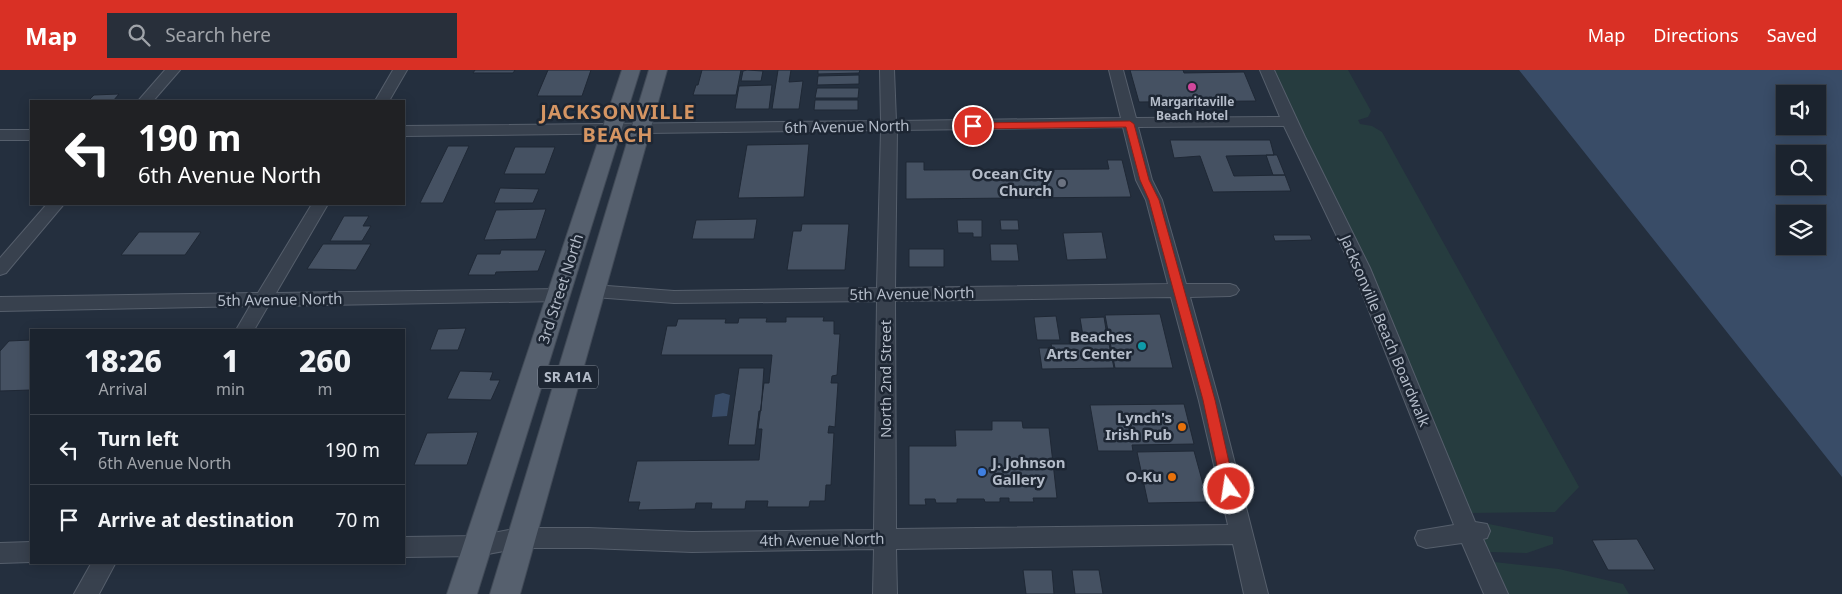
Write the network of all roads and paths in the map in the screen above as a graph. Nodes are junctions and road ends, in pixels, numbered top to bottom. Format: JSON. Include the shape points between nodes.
{"nodes":[{"id":1,"x":173,"y":70,"type":"edge"},
{"id":2,"x":400,"y":70,"type":"edge"},
{"id":3,"x":631,"y":70,"type":"edge"},
{"id":4,"x":658,"y":70,"type":"edge"},
{"id":5,"x":887,"y":70,"type":"edge"},
{"id":6,"x":1116,"y":70,"type":"edge"},
{"id":7,"x":1268,"y":70,"type":"edge"},
{"id":8,"x":146,"y":100,"type":"edge"},
{"id":9,"x":383,"y":100,"type":"edge"},
{"id":10,"x":1290,"y":121,"type":"junction"},
{"id":11,"x":1130,"y":124,"type":"junction"},
{"id":12,"x":888,"y":126,"type":"junction"},
{"id":13,"x":612,"y":128,"type":"junction"},
{"id":14,"x":640,"y":129,"type":"junction"},
{"id":15,"x":405,"y":131,"type":"edge"},
{"id":16,"x":30,"y":134,"type":"edge"},
{"id":17,"x":0,"y":135,"type":"edge"},
{"id":18,"x":55,"y":205,"type":"edge"},
{"id":19,"x":319,"y":205,"type":"edge"},
{"id":20,"x":0,"y":269,"type":"edge"},
{"id":21,"x":1178,"y":290,"type":"junction"},
{"id":22,"x":1230,"y":290,"type":"dead end"},
{"id":23,"x":594,"y":291,"type":"junction"},
{"id":24,"x":886,"y":294,"type":"junction"},
{"id":25,"x":560,"y":295,"type":"junction"},
{"id":26,"x":262,"y":301,"type":"junction"},
{"id":27,"x":0,"y":304,"type":"edge"},
{"id":28,"x":246,"y":329,"type":"edge"},
{"id":29,"x":1473,"y":531,"type":"junction"},
{"id":30,"x":1241,"y":534,"type":"junction"},
{"id":31,"x":520,"y":538,"type":"junction"},
{"id":32,"x":1426,"y":538,"type":"dead end"},
{"id":33,"x":885,"y":539,"type":"junction"},
{"id":34,"x":477,"y":546,"type":"junction"},
{"id":35,"x":405,"y":547,"type":"edge"},
{"id":36,"x":30,"y":552,"type":"edge"},
{"id":37,"x":0,"y":553,"type":"edge"},
{"id":38,"x":104,"y":564,"type":"edge"},
{"id":39,"x":86,"y":594,"type":"edge"},
{"id":40,"x":462,"y":594,"type":"edge"},
{"id":41,"x":505,"y":594,"type":"edge"},
{"id":42,"x":885,"y":594,"type":"edge"},
{"id":43,"x":1256,"y":594,"type":"edge"},
{"id":44,"x":1496,"y":594,"type":"edge"}],
"edges":[{"from":1,"to":8,"type":"street"},
{"from":2,"to":9,"type":"street"},
{"from":3,"to":13,"type":"main road","name":"3rd Street North","number":"SR A1A"},
{"from":4,"to":14,"type":"main road","name":"3rd Street North","number":"SR A1A"},
{"from":5,"to":12,"type":"street","name":"North 2nd Street"},
{"from":6,"to":11,"type":"street"},
{"from":7,"to":10,"type":"street","name":"Jacksonville Beach Boardwalk"},
{"from":10,"to":11,"type":"street","name":"6th Avenue North"},
{"from":10,"to":29,"type":"street","name":"Jacksonville Beach Boardwalk","via":[[1361,268]]},
{"from":11,"to":12,"type":"street","name":"6th Avenue North"},
{"from":11,"to":21,"type":"street"},
{"from":12,"to":14,"type":"street","name":"6th Avenue North"},
{"from":12,"to":24,"type":"street","name":"North 2nd Street"},
{"from":13,"to":14,"type":"street","name":"6th Avenue North"},
{"from":13,"to":15,"type":"street","name":"6th Avenue North"},
{"from":13,"to":25,"type":"main road","name":"3rd Street North","number":"SR A1A"},
{"from":14,"to":23,"type":"main road","name":"3rd Street North","number":"SR A1A"},
{"from":16,"to":17,"type":"street"},
{"from":18,"to":20,"type":"street"},
{"from":19,"to":26,"type":"street"},
{"from":21,"to":22,"type":"street","name":"5th Avenue North"},
{"from":21,"to":24,"type":"street","name":"5th Avenue North"},
{"from":21,"to":30,"type":"street","via":[[1209,400]]},
{"from":23,"to":24,"type":"street","name":"5th Avenue North","via":[[674,297]]},
{"from":23,"to":31,"type":"main road","name":"3rd Street North","number":"SR A1A"},
{"from":24,"to":33,"type":"street","name":"North 2nd Street"},
{"from":25,"to":26,"type":"street","name":"5th Avenue North"},
{"from":25,"to":34,"type":"main road","name":"3rd Street North","number":"SR A1A"},
{"from":26,"to":27,"type":"street","name":"5th Avenue North"},
{"from":26,"to":28,"type":"street"},
{"from":29,"to":32,"type":"street"},
{"from":29,"to":44,"type":"street","name":"Jacksonville Beach Boardwalk"},
{"from":30,"to":33,"type":"street","name":"4th Avenue North"},
{"from":30,"to":43,"type":"street"},
{"from":31,"to":33,"type":"street","name":"4th Avenue North","via":[[692,542]]},
{"from":31,"to":34,"type":"street","name":"4th Avenue North"},
{"from":31,"to":41,"type":"main road","name":"3rd Street North","number":"SR A1A"},
{"from":33,"to":42,"type":"street"},
{"from":34,"to":35,"type":"street","name":"4th Avenue North"},
{"from":34,"to":40,"type":"main road","name":"3rd Street North","number":"SR A1A"},
{"from":36,"to":37,"type":"street"},
{"from":38,"to":39,"type":"street"}]}
